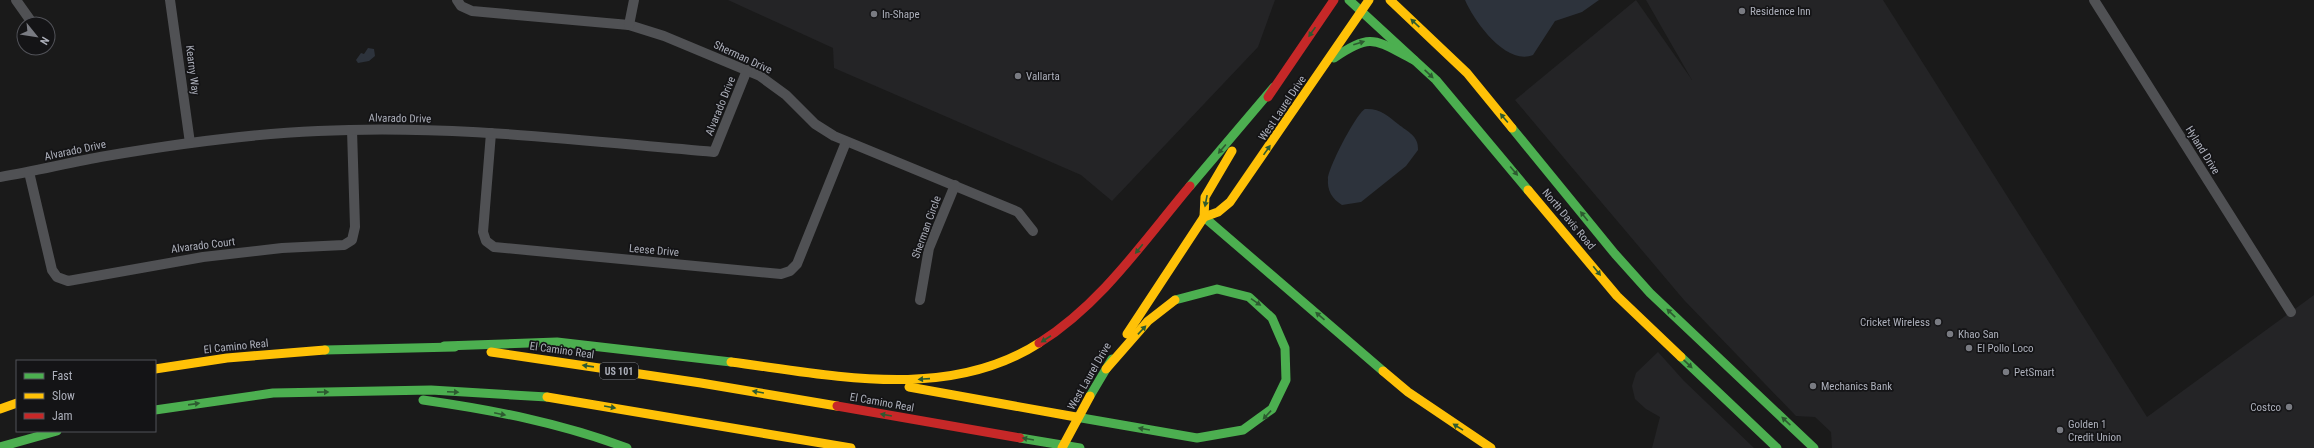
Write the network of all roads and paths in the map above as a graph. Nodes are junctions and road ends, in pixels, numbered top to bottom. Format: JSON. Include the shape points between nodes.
{"nodes":[{"id":1,"x":16,"y":0,"type":"edge"},
{"id":2,"x":170,"y":0,"type":"edge"},
{"id":3,"x":457,"y":0,"type":"edge"},
{"id":4,"x":634,"y":0,"type":"edge"},
{"id":5,"x":1334,"y":0,"type":"edge"},
{"id":6,"x":1349,"y":0,"type":"edge"},
{"id":7,"x":1369,"y":0,"type":"edge"},
{"id":8,"x":1390,"y":0,"type":"edge"},
{"id":9,"x":2094,"y":0,"type":"edge"},
{"id":10,"x":1362,"y":11,"type":"junction"},
{"id":11,"x":27,"y":16,"type":"edge"},
{"id":12,"x":629,"y":25,"type":"junction"},
{"id":13,"x":1414,"y":60,"type":"junction"},
{"id":14,"x":1326,"y":63,"type":"junction"},
{"id":15,"x":747,"y":70,"type":"junction"},
{"id":16,"x":1274,"y":87,"type":"junction"},
{"id":17,"x":352,"y":130,"type":"junction"},
{"id":18,"x":491,"y":133,"type":"junction"},
{"id":19,"x":846,"y":142,"type":"junction"},
{"id":20,"x":190,"y":143,"type":"junction"},
{"id":21,"x":29,"y":172,"type":"junction"},
{"id":22,"x":0,"y":177,"type":"edge"},
{"id":23,"x":955,"y":185,"type":"junction"},
{"id":24,"x":1204,"y":217,"type":"junction"},
{"id":25,"x":1032,"y":231,"type":"dead end"},
{"id":26,"x":920,"y":300,"type":"dead end"},
{"id":27,"x":2291,"y":312,"type":"dead end"},
{"id":28,"x":444,"y":346,"type":"junction"},
{"id":29,"x":156,"y":369,"type":"edge"},
{"id":30,"x":1106,"y":369,"type":"junction"},
{"id":31,"x":850,"y":377,"type":"junction"},
{"id":32,"x":351,"y":391,"type":"junction"},
{"id":33,"x":16,"y":403,"type":"edge"},
{"id":34,"x":0,"y":409,"type":"edge"},
{"id":35,"x":156,"y":410,"type":"edge"},
{"id":36,"x":53,"y":432,"type":"edge"},
{"id":37,"x":0,"y":447,"type":"edge"},
{"id":38,"x":627,"y":448,"type":"edge"},
{"id":39,"x":851,"y":448,"type":"edge"},
{"id":40,"x":1062,"y":448,"type":"edge"},
{"id":41,"x":1080,"y":448,"type":"edge"},
{"id":42,"x":1491,"y":448,"type":"edge"},
{"id":43,"x":1777,"y":448,"type":"edge"},
{"id":44,"x":1814,"y":448,"type":"edge"}],
"edges":[{"from":1,"to":11,"type":"street"},
{"from":2,"to":20,"type":"street","name":"Kearny Way"},
{"from":3,"to":12,"type":"street","name":"Sherman Drive","via":[[461,6],[472,11]]},
{"from":4,"to":12,"type":"street"},
{"from":5,"to":16,"type":"main road","name":"West Laurel Drive","one_way":true},
{"from":6,"to":10,"type":"main road","name":"North Davis Road"},
{"from":7,"to":10,"type":"main road","name":"West Laurel Drive"},
{"from":44,"to":8,"type":"main road","name":"North Davis Road","one_way":true,"via":[[1650,293],[1467,73]]},
{"from":9,"to":27,"type":"street","name":"Hyland Drive"},
{"from":10,"to":13,"type":"main road","name":"North Davis Road"},
{"from":10,"to":14,"type":"main road","name":"West Laurel Drive"},
{"from":12,"to":15,"type":"street","name":"Sherman Drive","via":[[664,36]]},
{"from":14,"to":13,"type":"main road","one_way":true,"via":[[1363,41],[1375,42]]},
{"from":13,"to":43,"type":"main road","name":"North Davis Road","one_way":true,"via":[[1456,103],[1617,296]]},
{"from":24,"to":14,"type":"main road","name":"West Laurel Drive","one_way":true,"via":[[1218,212],[1230,202]]},
{"from":15,"to":18,"type":"street","name":"Alvarado Drive","via":[[714,152]]},
{"from":15,"to":19,"type":"street","name":"Sherman Drive","via":[[778,88],[815,124]]},
{"from":16,"to":24,"type":"main road","name":"West Laurel Drive","one_way":true,"via":[[1213,182],[1205,198]]},
{"from":16,"to":31,"type":"main road","one_way":true,"via":[[1119,274],[1082,312],[1058,332],[1033,348],[992,367],[947,377],[891,381]]},
{"from":17,"to":18,"type":"street","name":"Alvarado Drive"},
{"from":17,"to":20,"type":"street","name":"Alvarado Drive","via":[[284,133]]},
{"from":17,"to":21,"type":"street","name":"Alvarado Court","via":[[354,236],[348,243],[338,246],[282,248],[203,257],[68,281],[56,277],[52,270]]},
{"from":18,"to":19,"type":"street","name":"Leese Drive","via":[[483,232],[486,241],[494,247],[776,274],[785,274],[797,264]]},
{"from":19,"to":23,"type":"street","name":"Sherman Drive"},
{"from":20,"to":21,"type":"street","name":"Alvarado Drive","via":[[105,156]]},
{"from":21,"to":22,"type":"street","name":"Alvarado Drive"},
{"from":23,"to":25,"type":"street","name":"Sherman Drive","via":[[1018,212]]},
{"from":23,"to":26,"type":"street","name":"Sherman Circle","via":[[929,248]]},
{"from":24,"to":30,"type":"main road","name":"West Laurel Drive"},
{"from":42,"to":24,"type":"main road","one_way":true,"via":[[1408,392]]},
{"from":28,"to":29,"type":"main road","name":"El Camino Real","number":"US 101","via":[[321,348]]},
{"from":28,"to":31,"type":"main road","via":[[571,343]]},
{"from":41,"to":28,"type":"main road","name":"El Camino Real","number":"US 101","one_way":true,"via":[[701,383]]},
{"from":30,"to":31,"type":"main road","one_way":true,"via":[[1164,307],[1188,294],[1210,289],[1238,293],[1264,308],[1278,326],[1288,359],[1288,372],[1281,394],[1268,414],[1249,429],[1217,438],[1197,438]]},
{"from":30,"to":40,"type":"main road","name":"West Laurel Drive","bridge":true},
{"from":35,"to":32,"type":"main road","one_way":true,"via":[[273,393]]},
{"from":32,"to":38,"type":"main road","one_way":true,"via":[[440,402],[489,412],[600,437]]},
{"from":32,"to":39,"type":"main road","one_way":true,"via":[[432,390],[551,398]]},
{"from":33,"to":34,"type":"main road"},
{"from":36,"to":37,"type":"main road"}]}
